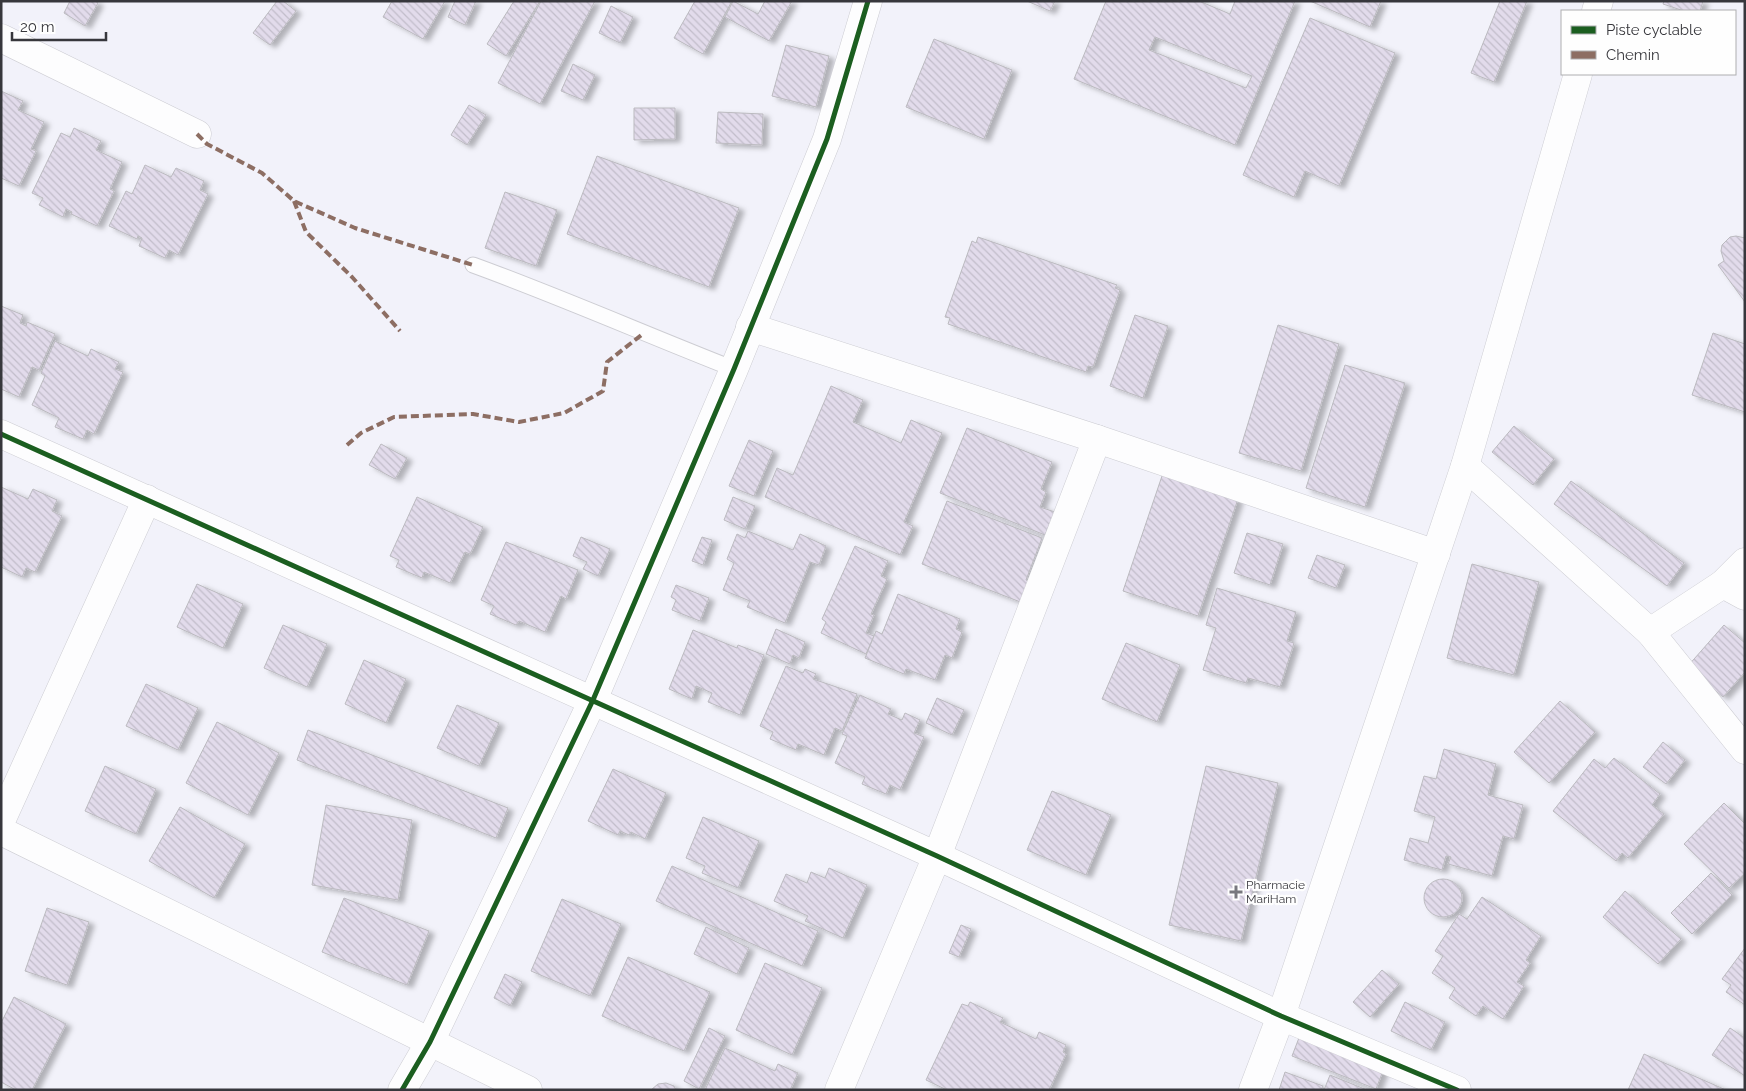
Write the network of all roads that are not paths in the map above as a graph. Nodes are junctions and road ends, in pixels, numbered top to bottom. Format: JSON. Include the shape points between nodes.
{"nodes":[{"id":1,"x":868,"y":1,"type":"edge"},
{"id":2,"x":1,"y":38,"type":"edge"},
{"id":3,"x":1578,"y":75,"type":"edge"},
{"id":4,"x":197,"y":134,"type":"dead end"},
{"id":5,"x":473,"y":265,"type":"dead end"},
{"id":6,"x":750,"y":326,"type":"junction"},
{"id":7,"x":734,"y":369,"type":"junction"},
{"id":8,"x":1,"y":434,"type":"edge"},
{"id":9,"x":1097,"y":440,"type":"junction"},
{"id":10,"x":1465,"y":466,"type":"junction"},
{"id":11,"x":147,"y":499,"type":"junction"},
{"id":12,"x":1436,"y":554,"type":"junction"},
{"id":13,"x":1745,"y":562,"type":"edge"},
{"id":14,"x":1734,"y":590,"type":"edge"},
{"id":15,"x":1650,"y":632,"type":"junction"},
{"id":16,"x":593,"y":700,"type":"junction"},
{"id":17,"x":1745,"y":750,"type":"edge"},
{"id":18,"x":1,"y":821,"type":"edge"},
{"id":19,"x":1,"y":831,"type":"edge"},
{"id":20,"x":937,"y":856,"type":"junction"},
{"id":21,"x":1281,"y":1016,"type":"junction"},
{"id":22,"x":430,"y":1042,"type":"junction"},
{"id":23,"x":402,"y":1090,"type":"edge"},
{"id":24,"x":528,"y":1090,"type":"edge"},
{"id":25,"x":839,"y":1090,"type":"edge"},
{"id":26,"x":1253,"y":1090,"type":"edge"},
{"id":27,"x":1457,"y":1090,"type":"edge"}],
"edges":[{"from":1,"to":6,"type":"street","via":[[827,139]]},
{"from":2,"to":4,"type":"street"},
{"from":3,"to":10,"type":"street"},
{"from":5,"to":7,"type":"lane"},
{"from":6,"to":7,"type":"street"},
{"from":6,"to":9,"type":"street"},
{"from":7,"to":16,"type":"street"},
{"from":8,"to":11,"type":"street"},
{"from":9,"to":12,"type":"street"},
{"from":9,"to":20,"type":"street"},
{"from":10,"to":12,"type":"street"},
{"from":10,"to":15,"type":"street"},
{"from":11,"to":16,"type":"street"},
{"from":11,"to":18,"type":"street"},
{"from":12,"to":21,"type":"street"},
{"from":13,"to":14,"type":"street"},
{"from":14,"to":15,"type":"street"},
{"from":15,"to":17,"type":"street"},
{"from":16,"to":20,"type":"street"},
{"from":16,"to":22,"type":"street"},
{"from":19,"to":22,"type":"street"},
{"from":20,"to":21,"type":"street"},
{"from":20,"to":25,"type":"street"},
{"from":21,"to":26,"type":"street"},
{"from":21,"to":27,"type":"street"},
{"from":22,"to":23,"type":"street"},
{"from":22,"to":24,"type":"street"}]}
